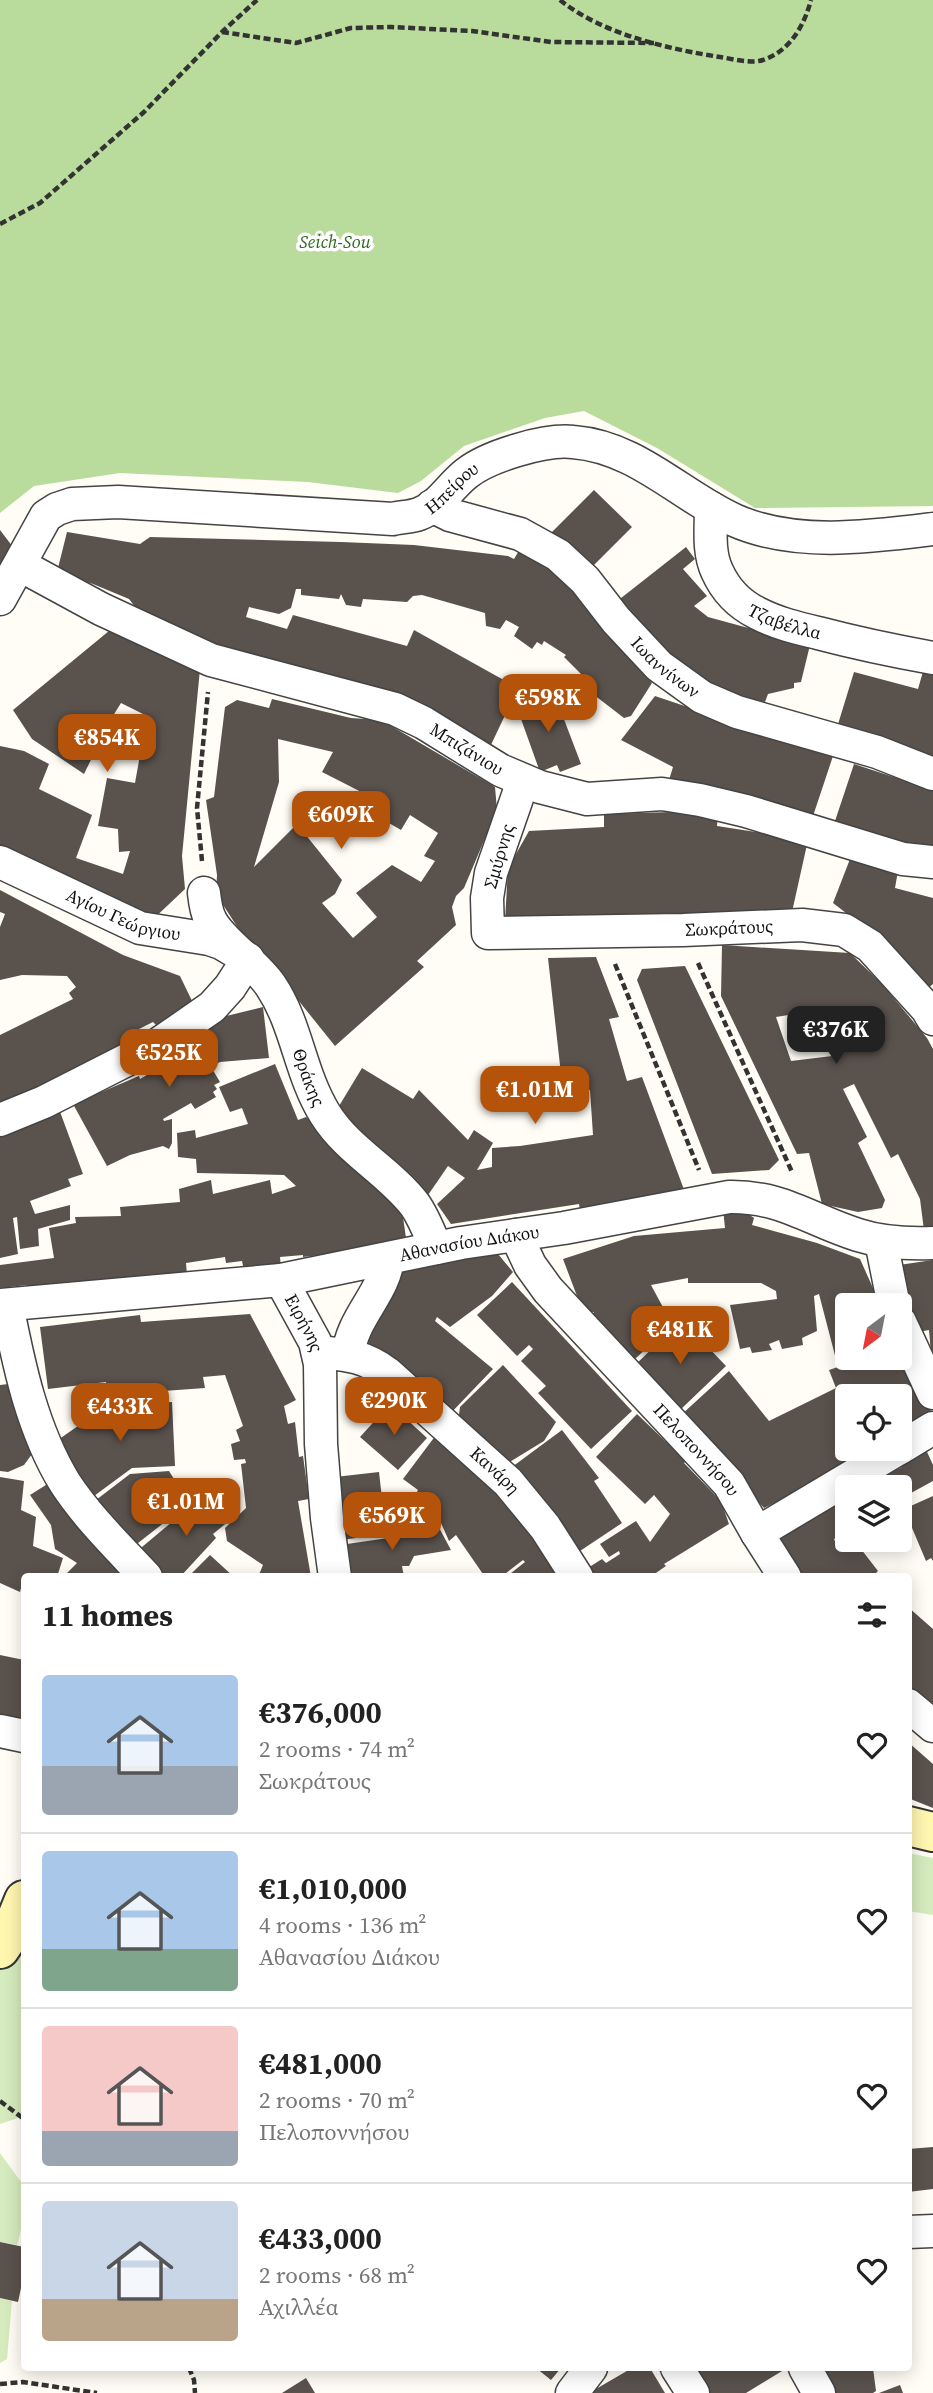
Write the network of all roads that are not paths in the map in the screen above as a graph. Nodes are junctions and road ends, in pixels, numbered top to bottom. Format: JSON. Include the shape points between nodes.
{"nodes":[{"id":1,"x":432,"y":506,"type":"junction"},
{"id":2,"x":710,"y":508,"type":"junction"},
{"id":3,"x":933,"y":529,"type":"edge"},
{"id":4,"x":20,"y":565,"type":"junction"},
{"id":5,"x":0,"y":599,"type":"edge"},
{"id":6,"x":933,"y":658,"type":"edge"},
{"id":7,"x":933,"y":774,"type":"edge"},
{"id":8,"x":523,"y":781,"type":"junction"},
{"id":9,"x":0,"y":862,"type":"edge"},
{"id":10,"x":933,"y":862,"type":"edge"},
{"id":11,"x":204,"y":893,"type":"road end"},
{"id":12,"x":488,"y":933,"type":"joint"},
{"id":13,"x":248,"y":959,"type":"junction"},
{"id":14,"x":933,"y":1019,"type":"edge"},
{"id":15,"x":0,"y":1120,"type":"edge"},
{"id":16,"x":516,"y":1235,"type":"junction"},
{"id":17,"x":881,"y":1241,"type":"junction"},
{"id":18,"x":933,"y":1243,"type":"edge"},
{"id":19,"x":436,"y":1248,"type":"junction"},
{"id":20,"x":388,"y":1259,"type":"junction"},
{"id":21,"x":281,"y":1280,"type":"junction"},
{"id":22,"x":891,"y":1293,"type":"edge"},
{"id":23,"x":3,"y":1305,"type":"edge"},
{"id":24,"x":912,"y":1348,"type":"edge"},
{"id":25,"x":333,"y":1353,"type":"junction"},
{"id":26,"x":933,"y":1394,"type":"edge"},
{"id":27,"x":933,"y":1428,"type":"edge"},
{"id":28,"x":912,"y":1440,"type":"edge"},
{"id":29,"x":877,"y":1461,"type":"edge"},
{"id":30,"x":757,"y":1533,"type":"junction"},
{"id":31,"x":142,"y":1573,"type":"edge"},
{"id":32,"x":334,"y":1573,"type":"edge"},
{"id":33,"x":574,"y":1573,"type":"edge"},
{"id":34,"x":782,"y":1573,"type":"edge"},
{"id":35,"x":912,"y":1709,"type":"edge"},
{"id":36,"x":933,"y":1726,"type":"edge"},
{"id":37,"x":0,"y":1731,"type":"edge"},
{"id":38,"x":21,"y":1735,"type":"edge"},
{"id":39,"x":912,"y":1827,"type":"edge"},
{"id":40,"x":933,"y":1832,"type":"edge"},
{"id":41,"x":21,"y":1893,"type":"edge"},
{"id":42,"x":0,"y":1906,"type":"edge"},
{"id":43,"x":21,"y":1907,"type":"edge"},
{"id":44,"x":0,"y":1948,"type":"edge"},
{"id":45,"x":933,"y":2231,"type":"edge"},
{"id":46,"x":912,"y":2232,"type":"edge"},
{"id":47,"x":679,"y":2371,"type":"edge"},
{"id":48,"x":807,"y":2371,"type":"edge"},
{"id":49,"x":692,"y":2393,"type":"edge"},
{"id":50,"x":819,"y":2393,"type":"edge"}],
"edges":[{"from":1,"to":2,"type":"street","name":"Ηπείρου","via":[[468,472],[489,461],[570,441],[599,445],[637,461]]},
{"from":1,"to":4,"type":"street","name":"Ηπείρου","via":[[421,514],[393,519],[132,502],[72,505],[46,516]]},
{"from":1,"to":7,"type":"street","name":"Ιωαννίνων","via":[[520,534],[558,555],[659,666],[702,697]]},
{"from":2,"to":3,"type":"street","name":"Ηπείρου","via":[[758,529],[801,536]]},
{"from":2,"to":6,"type":"street","name":"Τζαβέλλα","via":[[716,570],[738,601],[779,623]]},
{"from":4,"to":5,"type":"street","name":"Ηπείρου"},
{"from":4,"to":8,"type":"street","name":"Μπιζάνιου","via":[[211,660],[386,705]]},
{"from":8,"to":10,"type":"street","name":"Μπιζάνιου","via":[[587,799],[662,794],[700,800],[903,859]]},
{"from":8,"to":12,"type":"street","name":"Σμύρνης","via":[[491,873]]},
{"from":9,"to":13,"type":"street","name":"Αγίου Γεώργιου","via":[[131,924],[209,939]]},
{"from":11,"to":13,"type":"street","name":"Θράκης","via":[[211,923]]},
{"from":12,"to":14,"type":"street","name":"Σωκράτους","via":[[802,925],[844,930],[870,946]]},
{"from":13,"to":15,"type":"street","via":[[212,1007],[160,1044]]},
{"from":13,"to":19,"type":"street","name":"Θράκης","via":[[281,1001],[325,1114],[415,1206]]},
{"from":16,"to":17,"type":"street","name":"Αθανασίου Διάκου","via":[[742,1196],[765,1199]]},
{"from":16,"to":19,"type":"street","name":"Αθανασίου Διάκου"},
{"from":16,"to":30,"type":"street","name":"Πελοποννήσου","via":[[548,1290],[729,1484]]},
{"from":17,"to":18,"type":"street","name":"Αθανασίου Διάκου"},
{"from":17,"to":22,"type":"street"},
{"from":19,"to":20,"type":"street","name":"Αθανασίου Διάκου"},
{"from":20,"to":21,"type":"street","name":"Αθανασίου Διάκου"},
{"from":20,"to":25,"type":"street","via":[[384,1278],[354,1329]]},
{"from":21,"to":23,"type":"street","name":"Αθανασίου Διάκου"},
{"from":21,"to":25,"type":"street","name":"Ειρήνης","via":[[309,1331]]},
{"from":23,"to":31,"type":"street","via":[[44,1443],[83,1508]]},
{"from":24,"to":26,"type":"street"},
{"from":25,"to":32,"type":"street","name":"Ειρήνης","via":[[321,1379],[321,1444]]},
{"from":25,"to":33,"type":"street","name":"Κανάρη","via":[[365,1359],[387,1373],[508,1482]]},
{"from":27,"to":28,"type":"street"},
{"from":29,"to":30,"type":"street"},
{"from":30,"to":34,"type":"street","name":"Πελοποννήσου"},
{"from":35,"to":36,"type":"street"},
{"from":37,"to":38,"type":"street"},
{"from":39,"to":40,"type":"main road"},
{"from":41,"to":42,"type":"main road"},
{"from":43,"to":44,"type":"main road"},
{"from":45,"to":46,"type":"street"},
{"from":47,"to":49,"type":"street"},
{"from":48,"to":50,"type":"street"}]}
